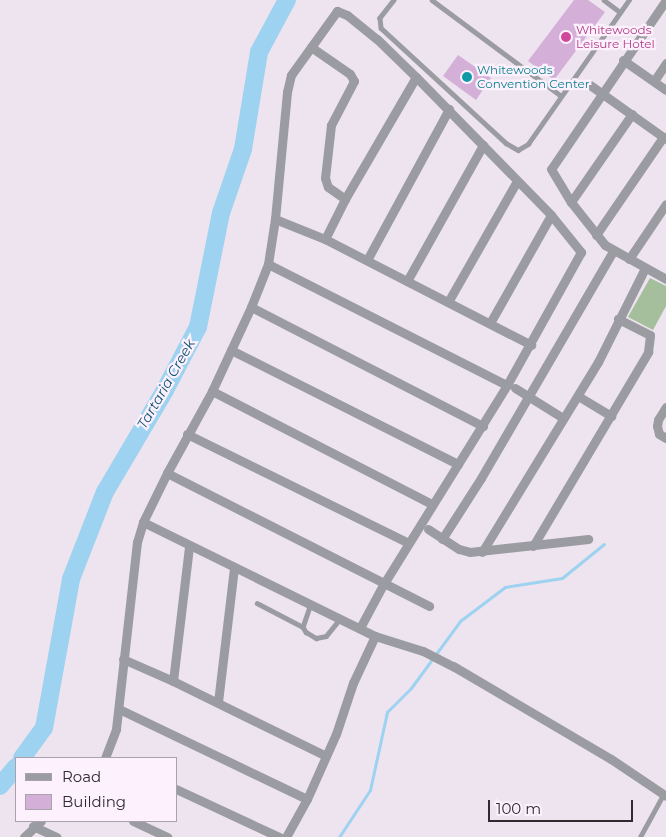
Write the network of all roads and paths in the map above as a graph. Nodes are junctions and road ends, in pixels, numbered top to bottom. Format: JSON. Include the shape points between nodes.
{"nodes":[{"id":1,"x":394,"y":0,"type":"edge"},
{"id":2,"x":432,"y":0,"type":"edge"},
{"id":3,"x":604,"y":0,"type":"edge"},
{"id":4,"x":629,"y":0,"type":"edge"},
{"id":5,"x":666,"y":0,"type":"edge"},
{"id":6,"x":620,"y":12,"type":"junction"},
{"id":7,"x":311,"y":47,"type":"junction"},
{"id":8,"x":623,"y":60,"type":"junction"},
{"id":9,"x":666,"y":63,"type":"edge"},
{"id":10,"x":416,"y":77,"type":"junction"},
{"id":11,"x":654,"y":81,"type":"junction"},
{"id":12,"x":590,"y":85,"type":"dead end"},
{"id":13,"x":666,"y":90,"type":"edge"},
{"id":14,"x":602,"y":93,"type":"junction"},
{"id":15,"x":560,"y":95,"type":"junction"},
{"id":16,"x":449,"y":110,"type":"junction"},
{"id":17,"x":632,"y":114,"type":"junction"},
{"id":18,"x":664,"y":138,"type":"edge"},
{"id":19,"x":483,"y":145,"type":"junction"},
{"id":20,"x":517,"y":181,"type":"junction"},
{"id":21,"x":345,"y":199,"type":"junction"},
{"id":22,"x":571,"y":202,"type":"junction"},
{"id":23,"x":666,"y":204,"type":"edge"},
{"id":24,"x":550,"y":215,"type":"junction"},
{"id":25,"x":275,"y":219,"type":"junction"},
{"id":26,"x":596,"y":235,"type":"junction"},
{"id":27,"x":325,"y":239,"type":"junction"},
{"id":28,"x":613,"y":250,"type":"junction"},
{"id":29,"x":629,"y":259,"type":"junction"},
{"id":30,"x":367,"y":260,"type":"junction"},
{"id":31,"x":268,"y":264,"type":"junction"},
{"id":32,"x":645,"y":268,"type":"junction"},
{"id":33,"x":666,"y":279,"type":"edge"},
{"id":34,"x":407,"y":281,"type":"junction"},
{"id":35,"x":448,"y":302,"type":"junction"},
{"id":36,"x":251,"y":307,"type":"junction"},
{"id":37,"x":618,"y":319,"type":"junction"},
{"id":38,"x":490,"y":322,"type":"junction"},
{"id":39,"x":531,"y":344,"type":"junction"},
{"id":40,"x":231,"y":350,"type":"junction"},
{"id":41,"x":511,"y":386,"type":"junction"},
{"id":42,"x":212,"y":391,"type":"junction"},
{"id":43,"x":578,"y":396,"type":"junction"},
{"id":44,"x":529,"y":397,"type":"junction"},
{"id":45,"x":666,"y":407,"type":"edge"},
{"id":46,"x":611,"y":416,"type":"junction"},
{"id":47,"x":563,"y":418,"type":"junction"},
{"id":48,"x":483,"y":426,"type":"junction"},
{"id":49,"x":187,"y":434,"type":"junction"},
{"id":50,"x":666,"y":438,"type":"edge"},
{"id":51,"x":458,"y":464,"type":"junction"},
{"id":52,"x":167,"y":473,"type":"junction"},
{"id":53,"x":432,"y":504,"type":"junction"},
{"id":54,"x":143,"y":522,"type":"junction"},
{"id":55,"x":428,"y":529,"type":"dead end"},
{"id":56,"x":442,"y":539,"type":"junction"},
{"id":57,"x":588,"y":539,"type":"dead end"},
{"id":58,"x":409,"y":544,"type":"junction"},
{"id":59,"x":189,"y":546,"type":"junction"},
{"id":60,"x":534,"y":546,"type":"junction"},
{"id":61,"x":482,"y":552,"type":"junction"},
{"id":62,"x":234,"y":567,"type":"junction"},
{"id":63,"x":384,"y":583,"type":"junction"},
{"id":64,"x":257,"y":603,"type":"dead end"},
{"id":65,"x":312,"y":604,"type":"junction"},
{"id":66,"x":429,"y":606,"type":"dead end"},
{"id":67,"x":341,"y":618,"type":"junction"},
{"id":68,"x":303,"y":627,"type":"junction"},
{"id":69,"x":360,"y":628,"type":"junction"},
{"id":70,"x":374,"y":636,"type":"junction"},
{"id":71,"x":123,"y":660,"type":"junction"},
{"id":72,"x":173,"y":681,"type":"junction"},
{"id":73,"x":218,"y":702,"type":"junction"},
{"id":74,"x":119,"y":710,"type":"junction"},
{"id":75,"x":326,"y":756,"type":"junction"},
{"id":76,"x":108,"y":757,"type":"edge"},
{"id":77,"x":178,"y":790,"type":"edge"},
{"id":78,"x":665,"y":796,"type":"edge"},
{"id":79,"x":307,"y":799,"type":"junction"},
{"id":80,"x":135,"y":822,"type":"edge"},
{"id":81,"x":37,"y":823,"type":"edge"},
{"id":82,"x":24,"y":837,"type":"edge"},
{"id":83,"x":57,"y":837,"type":"edge"},
{"id":84,"x":168,"y":837,"type":"edge"},
{"id":85,"x":278,"y":837,"type":"edge"},
{"id":86,"x":286,"y":837,"type":"edge"},
{"id":87,"x":640,"y":837,"type":"edge"}],
"edges":[{"from":1,"to":15,"type":"lane","via":[[380,18],[381,28],[514,150],[528,144]]},
{"from":2,"to":15,"type":"lane"},
{"from":3,"to":6,"type":"lane"},
{"from":4,"to":6,"type":"lane"},
{"from":5,"to":8,"type":"street"},
{"from":6,"to":15,"type":"lane"},
{"from":7,"to":10,"type":"street","via":[[332,15],[340,11],[377,39]]},
{"from":7,"to":21,"type":"street","via":[[350,74],[354,81],[331,125],[325,178],[328,188]]},
{"from":7,"to":25,"type":"street","via":[[291,75],[287,92]]},
{"from":8,"to":11,"type":"street"},
{"from":8,"to":14,"type":"street"},
{"from":9,"to":11,"type":"street"},
{"from":10,"to":16,"type":"street"},
{"from":10,"to":21,"type":"street"},
{"from":11,"to":13,"type":"street"},
{"from":12,"to":14,"type":"street"},
{"from":14,"to":17,"type":"street"},
{"from":14,"to":22,"type":"street","via":[[551,169]]},
{"from":16,"to":19,"type":"street"},
{"from":16,"to":30,"type":"street"},
{"from":17,"to":18,"type":"street"},
{"from":17,"to":22,"type":"street"},
{"from":18,"to":26,"type":"street"},
{"from":19,"to":20,"type":"street"},
{"from":19,"to":34,"type":"street"},
{"from":20,"to":24,"type":"street"},
{"from":20,"to":35,"type":"street"},
{"from":21,"to":27,"type":"street"},
{"from":22,"to":26,"type":"street"},
{"from":23,"to":29,"type":"street"},
{"from":24,"to":38,"type":"street"},
{"from":24,"to":39,"type":"street","via":[[581,252]]},
{"from":25,"to":27,"type":"street"},
{"from":25,"to":31,"type":"street"},
{"from":26,"to":28,"type":"street"},
{"from":27,"to":30,"type":"street"},
{"from":28,"to":29,"type":"street"},
{"from":28,"to":44,"type":"street"},
{"from":29,"to":32,"type":"street"},
{"from":30,"to":34,"type":"street"},
{"from":31,"to":36,"type":"street"},
{"from":31,"to":41,"type":"street"},
{"from":32,"to":33,"type":"street"},
{"from":32,"to":37,"type":"street"},
{"from":34,"to":35,"type":"street"},
{"from":35,"to":38,"type":"street"},
{"from":36,"to":40,"type":"street"},
{"from":36,"to":48,"type":"street"},
{"from":37,"to":43,"type":"street"},
{"from":37,"to":46,"type":"street","via":[[650,335],[648,352]]},
{"from":38,"to":39,"type":"street"},
{"from":39,"to":41,"type":"street"},
{"from":40,"to":42,"type":"street"},
{"from":40,"to":51,"type":"street"},
{"from":41,"to":44,"type":"street"},
{"from":41,"to":48,"type":"street"},
{"from":42,"to":49,"type":"street"},
{"from":42,"to":53,"type":"street"},
{"from":43,"to":46,"type":"street"},
{"from":43,"to":47,"type":"street"},
{"from":44,"to":47,"type":"street"},
{"from":44,"to":56,"type":"street"},
{"from":45,"to":50,"type":"street","via":[[658,420],[657,430]]},
{"from":46,"to":60,"type":"street"},
{"from":47,"to":61,"type":"street"},
{"from":48,"to":51,"type":"street"},
{"from":49,"to":52,"type":"street"},
{"from":49,"to":58,"type":"street"},
{"from":51,"to":53,"type":"street"},
{"from":52,"to":54,"type":"street"},
{"from":52,"to":63,"type":"street"},
{"from":53,"to":58,"type":"street"},
{"from":54,"to":59,"type":"street"},
{"from":54,"to":71,"type":"street"},
{"from":55,"to":56,"type":"street"},
{"from":56,"to":61,"type":"street","via":[[464,551]]},
{"from":57,"to":60,"type":"street"},
{"from":58,"to":63,"type":"street"},
{"from":59,"to":62,"type":"street"},
{"from":59,"to":72,"type":"street"},
{"from":60,"to":61,"type":"street"},
{"from":62,"to":65,"type":"street"},
{"from":62,"to":73,"type":"street"},
{"from":63,"to":66,"type":"street"},
{"from":63,"to":69,"type":"street"},
{"from":64,"to":68,"type":"lane"},
{"from":65,"to":67,"type":"street"},
{"from":65,"to":68,"type":"lane"},
{"from":67,"to":68,"type":"lane","via":[[322,639],[306,632]]},
{"from":67,"to":69,"type":"street"},
{"from":69,"to":70,"type":"street"},
{"from":70,"to":75,"type":"street"},
{"from":70,"to":78,"type":"street","via":[[423,651],[453,666],[611,759]]},
{"from":71,"to":72,"type":"street"},
{"from":71,"to":74,"type":"street"},
{"from":72,"to":73,"type":"street"},
{"from":73,"to":75,"type":"street"},
{"from":74,"to":76,"type":"street"},
{"from":74,"to":79,"type":"street"},
{"from":75,"to":79,"type":"street"},
{"from":77,"to":85,"type":"street"},
{"from":78,"to":87,"type":"lane"},
{"from":79,"to":86,"type":"street"},
{"from":80,"to":84,"type":"street"},
{"from":81,"to":82,"type":"street"},
{"from":81,"to":83,"type":"street"}]}
